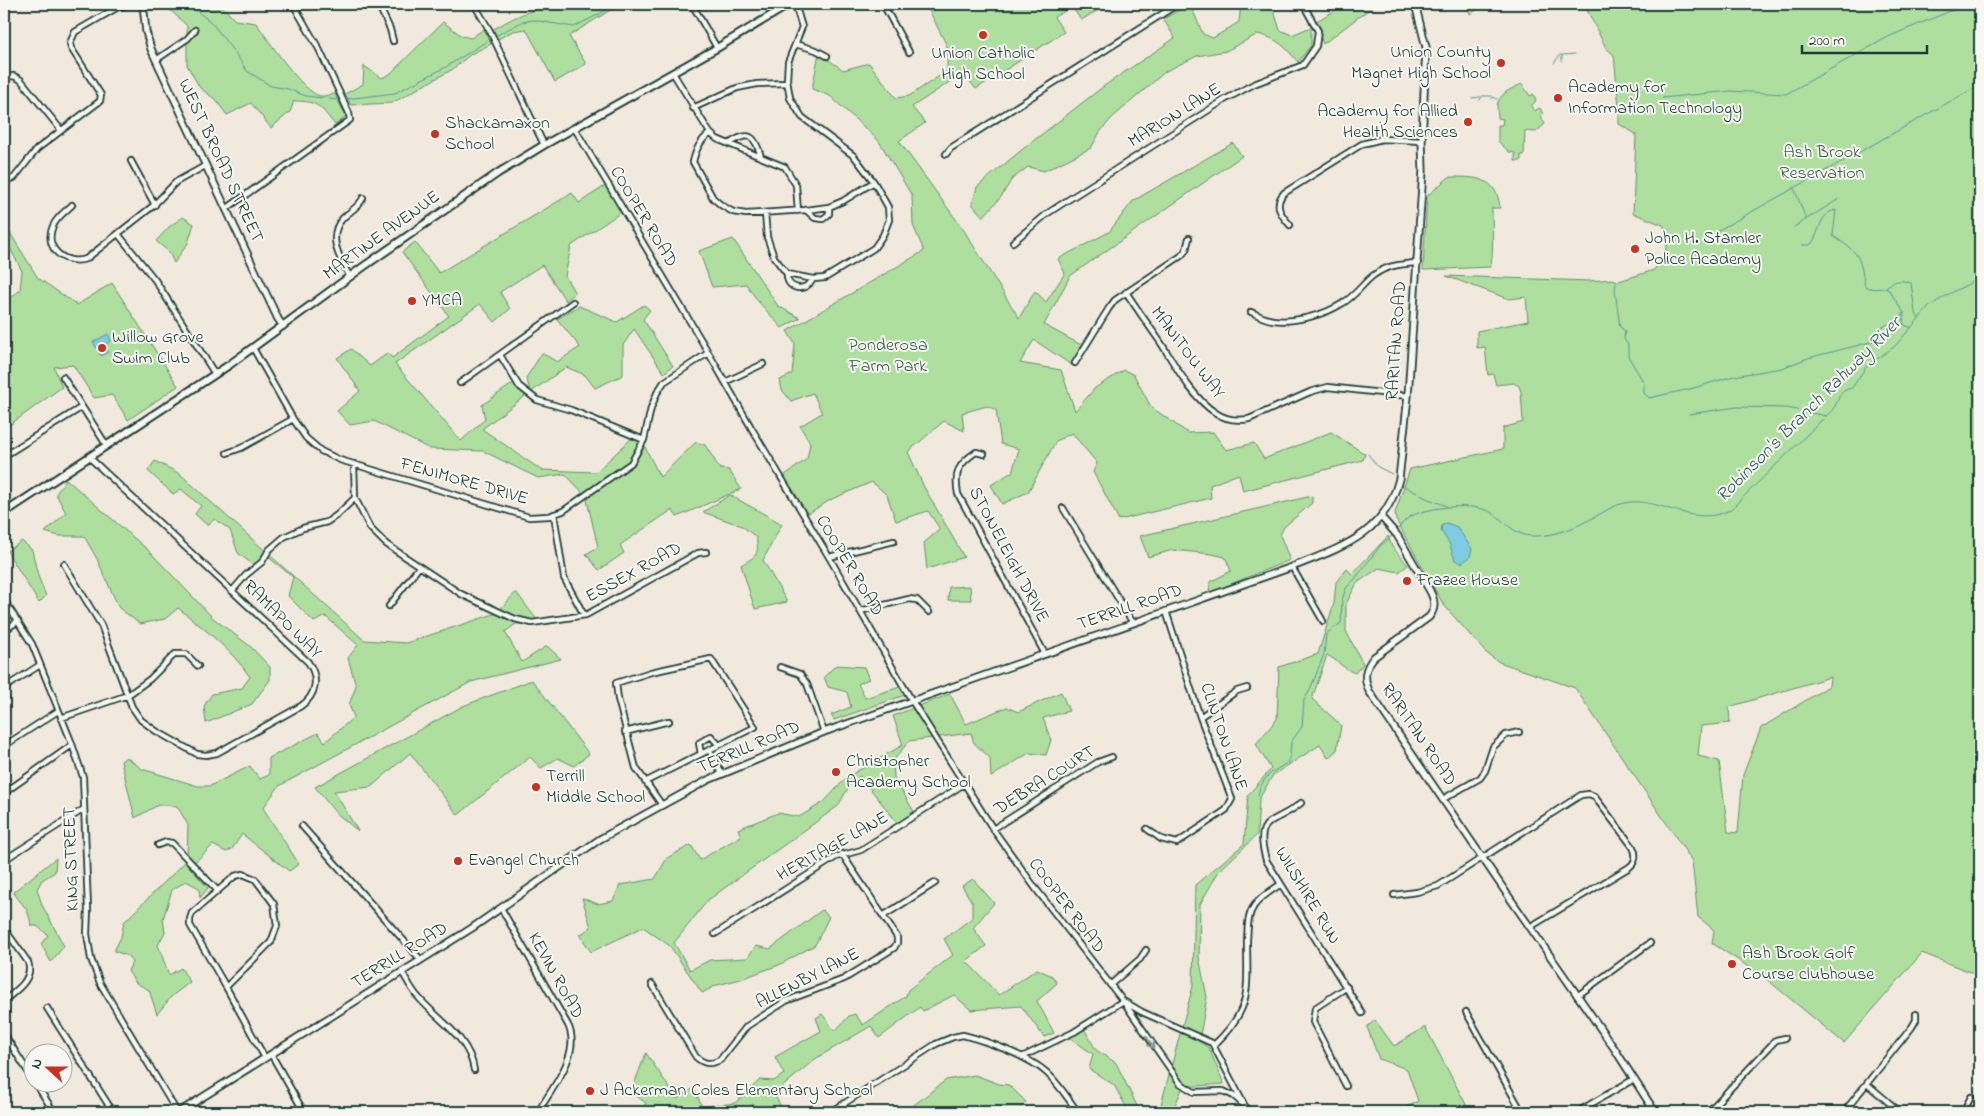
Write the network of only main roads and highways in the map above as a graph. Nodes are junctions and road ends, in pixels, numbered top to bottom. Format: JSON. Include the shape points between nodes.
{"nodes":[{"id":1,"x":790,"y":4,"type":"edge"},
{"id":2,"x":4,"y":513,"type":"edge"}],
"edges":[{"from":1,"to":2,"type":"main road","name":"MARTINE AVENUE","via":[[544,145],[452,205],[216,374]]}]}
